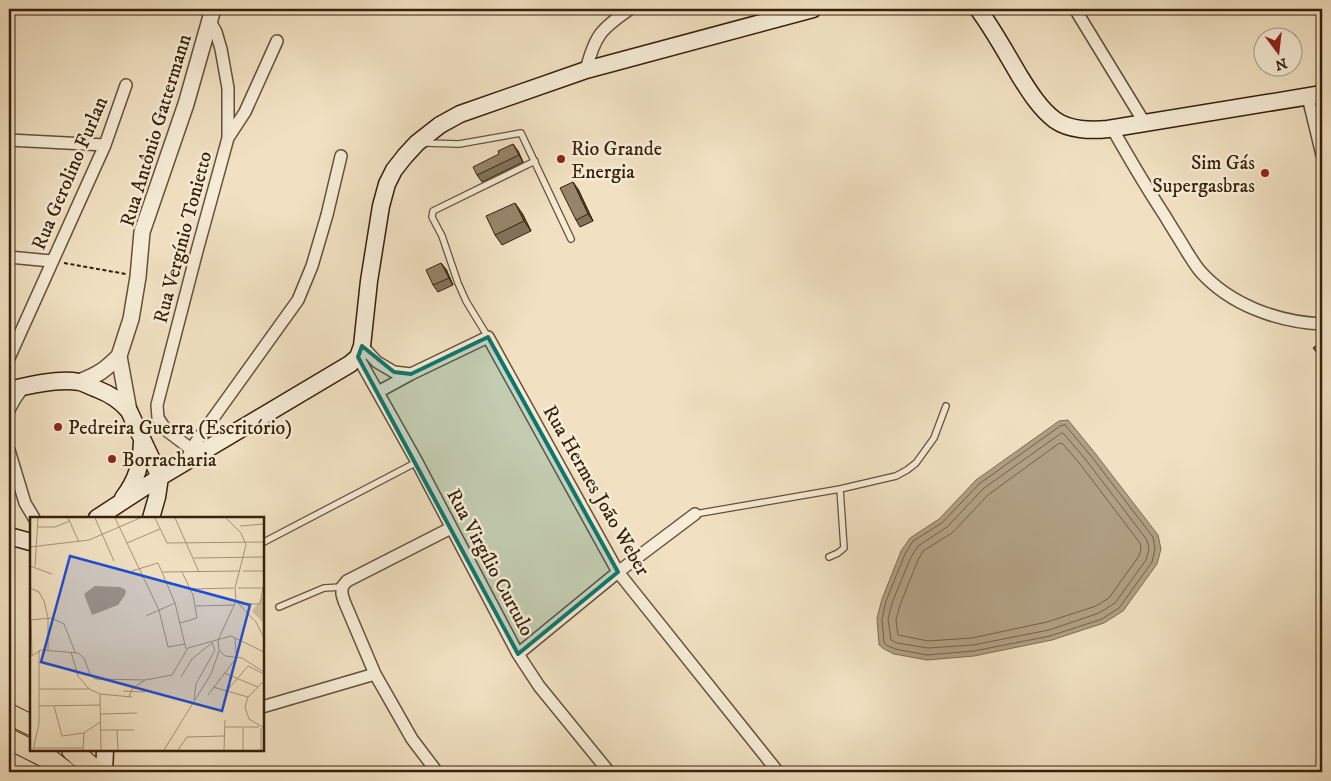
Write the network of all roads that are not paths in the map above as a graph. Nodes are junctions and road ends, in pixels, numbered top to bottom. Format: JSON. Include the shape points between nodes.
{"nodes":[{"id":1,"x":630,"y":9,"type":"edge"},
{"id":2,"x":813,"y":9,"type":"edge"},
{"id":3,"x":978,"y":9,"type":"edge"},
{"id":4,"x":1075,"y":9,"type":"edge"},
{"id":5,"x":211,"y":15,"type":"edge"},
{"id":6,"x":277,"y":41,"type":"dead end"},
{"id":7,"x":586,"y":70,"type":"junction"},
{"id":8,"x":126,"y":85,"type":"dead end"},
{"id":9,"x":1315,"y":96,"type":"edge"},
{"id":10,"x":1144,"y":122,"type":"junction"},
{"id":11,"x":1110,"y":128,"type":"junction"},
{"id":12,"x":228,"y":138,"type":"junction"},
{"id":13,"x":9,"y":140,"type":"edge"},
{"id":14,"x":417,"y":143,"type":"junction"},
{"id":15,"x":105,"y":145,"type":"junction"},
{"id":16,"x":1322,"y":155,"type":"edge"},
{"id":17,"x":341,"y":156,"type":"dead end"},
{"id":18,"x":535,"y":161,"type":"junction"},
{"id":19,"x":571,"y":239,"type":"dead end"},
{"id":20,"x":9,"y":257,"type":"edge"},
{"id":21,"x":51,"y":261,"type":"junction"},
{"id":22,"x":1322,"y":324,"type":"edge"},
{"id":23,"x":488,"y":337,"type":"junction"},
{"id":24,"x":360,"y":352,"type":"junction"},
{"id":25,"x":119,"y":356,"type":"junction"},
{"id":26,"x":9,"y":358,"type":"edge"},
{"id":27,"x":411,"y":374,"type":"junction"},
{"id":28,"x":79,"y":382,"type":"junction"},
{"id":29,"x":17,"y":388,"type":"edge"},
{"id":30,"x":378,"y":392,"type":"junction"},
{"id":31,"x":946,"y":406,"type":"dead end"},
{"id":32,"x":9,"y":410,"type":"edge"},
{"id":33,"x":129,"y":411,"type":"junction"},
{"id":34,"x":142,"y":438,"type":"junction"},
{"id":35,"x":9,"y":450,"type":"edge"},
{"id":36,"x":189,"y":455,"type":"junction"},
{"id":37,"x":417,"y":462,"type":"junction"},
{"id":38,"x":160,"y":478,"type":"junction"},
{"id":39,"x":840,"y":488,"type":"junction"},
{"id":40,"x":119,"y":504,"type":"junction"},
{"id":41,"x":695,"y":514,"type":"joint"},
{"id":42,"x":33,"y":517,"type":"edge"},
{"id":43,"x":99,"y":517,"type":"edge"},
{"id":44,"x":151,"y":517,"type":"edge"},
{"id":45,"x":451,"y":528,"type":"junction"},
{"id":46,"x":9,"y":536,"type":"edge"},
{"id":47,"x":30,"y":542,"type":"edge"},
{"id":48,"x":264,"y":542,"type":"edge"},
{"id":49,"x":829,"y":556,"type":"dead end"},
{"id":50,"x":618,"y":572,"type":"junction"},
{"id":51,"x":342,"y":587,"type":"junction"},
{"id":52,"x":279,"y":607,"type":"dead end"},
{"id":53,"x":518,"y":654,"type":"junction"},
{"id":54,"x":375,"y":674,"type":"junction"},
{"id":55,"x":264,"y":706,"type":"edge"},
{"id":56,"x":9,"y":714,"type":"edge"},
{"id":57,"x":30,"y":724,"type":"edge"},
{"id":58,"x":9,"y":739,"type":"edge"},
{"id":59,"x":30,"y":750,"type":"edge"},
{"id":60,"x":33,"y":751,"type":"edge"},
{"id":61,"x":73,"y":751,"type":"edge"},
{"id":62,"x":109,"y":751,"type":"edge"},
{"id":63,"x":56,"y":771,"type":"edge"},
{"id":64,"x":96,"y":772,"type":"edge"},
{"id":65,"x":104,"y":772,"type":"edge"},
{"id":66,"x":437,"y":772,"type":"edge"},
{"id":67,"x":609,"y":772,"type":"edge"},
{"id":68,"x":778,"y":772,"type":"edge"}],
"edges":[{"from":1,"to":7,"type":"street","via":[[608,24],[600,34]]},
{"from":2,"to":7,"type":"main road"},
{"from":3,"to":11,"type":"main road","via":[[1044,111],[1057,121],[1077,129]]},
{"from":4,"to":10,"type":"street"},
{"from":5,"to":12,"type":"street","name":"Rua Vergínio Tonietto","via":[[222,49],[228,88]]},
{"from":5,"to":25,"type":"street","name":"Rua Antônio Gattermann","via":[[186,104],[142,232],[131,319]]},
{"from":6,"to":12,"type":"street","via":[[245,112]]},
{"from":7,"to":14,"type":"main road","via":[[460,114]]},
{"from":8,"to":15,"type":"street","name":"Rua Gerolino Furlan"},
{"from":9,"to":10,"type":"main road"},
{"from":9,"to":16,"type":"street"},
{"from":10,"to":11,"type":"main road"},
{"from":11,"to":22,"type":"street","via":[[1198,270],[1232,298],[1248,306],[1278,316]]},
{"from":12,"to":36,"type":"street","name":"Rua Vergínio Tonietto","via":[[157,405],[158,418]]},
{"from":13,"to":15,"type":"street"},
{"from":14,"to":18,"type":"lane","via":[[459,144],[521,133]]},
{"from":14,"to":24,"type":"main road","via":[[394,170],[387,184]]},
{"from":15,"to":21,"type":"street","name":"Rua Gerolino Furlan"},
{"from":17,"to":36,"type":"street","via":[[312,266],[298,300]]},
{"from":18,"to":19,"type":"lane"},
{"from":18,"to":23,"type":"lane","via":[[433,211],[432,217],[458,283]]},
{"from":20,"to":21,"type":"street"},
{"from":21,"to":26,"type":"street","name":"Rua Gerolino Furlan"},
{"from":23,"to":27,"type":"street"},
{"from":23,"to":50,"type":"street","name":"Rua Hermes João Weber"},
{"from":24,"to":27,"type":"street","via":[[394,372]]},
{"from":24,"to":30,"type":"street","name":"Rua Virgílio Curtulo"},
{"from":24,"to":36,"type":"main road","via":[[350,364]]},
{"from":25,"to":28,"type":"street","via":[[107,369]]},
{"from":25,"to":33,"type":"street","name":"Rua Antônio Gattermann"},
{"from":27,"to":30,"type":"street"},
{"from":28,"to":29,"type":"main road","via":[[63,381]]},
{"from":28,"to":33,"type":"main road","via":[[110,395]]},
{"from":29,"to":32,"type":"street"},
{"from":30,"to":37,"type":"street","name":"Rua Virgílio Curtulo"},
{"from":31,"to":39,"type":"lane","via":[[934,438],[907,470],[896,476]]},
{"from":33,"to":34,"type":"main road"},
{"from":34,"to":36,"type":"main road","via":[[161,456]]},
{"from":34,"to":38,"type":"main road"},
{"from":34,"to":40,"type":"main road","via":[[141,459],[132,486]]},
{"from":35,"to":42,"type":"street","via":[[25,503]]},
{"from":36,"to":38,"type":"main road"},
{"from":37,"to":45,"type":"street","name":"Rua Virgílio Curtulo"},
{"from":37,"to":48,"type":"lane"},
{"from":38,"to":40,"type":"main road"},
{"from":38,"to":44,"type":"main road"},
{"from":39,"to":41,"type":"lane"},
{"from":39,"to":49,"type":"lane","via":[[844,548]]},
{"from":40,"to":43,"type":"main road"},
{"from":41,"to":50,"type":"street"},
{"from":45,"to":51,"type":"street","via":[[347,581]]},
{"from":45,"to":53,"type":"street","name":"Rua Virgílio Curtulo"},
{"from":46,"to":47,"type":"main road"},
{"from":50,"to":53,"type":"street"},
{"from":50,"to":68,"type":"street","name":"Rua Hermes João Weber"},
{"from":51,"to":52,"type":"lane","via":[[324,588]]},
{"from":51,"to":54,"type":"street","via":[[344,601]]},
{"from":53,"to":67,"type":"street","name":"Rua Virgílio Curtulo","via":[[539,686]]},
{"from":54,"to":55,"type":"street"},
{"from":54,"to":66,"type":"street","via":[[412,739]]},
{"from":56,"to":57,"type":"highway"},
{"from":58,"to":59,"type":"highway"},
{"from":60,"to":63,"type":"highway","via":[[49,759]]},
{"from":61,"to":64,"type":"highway"},
{"from":62,"to":65,"type":"main road"}]}
